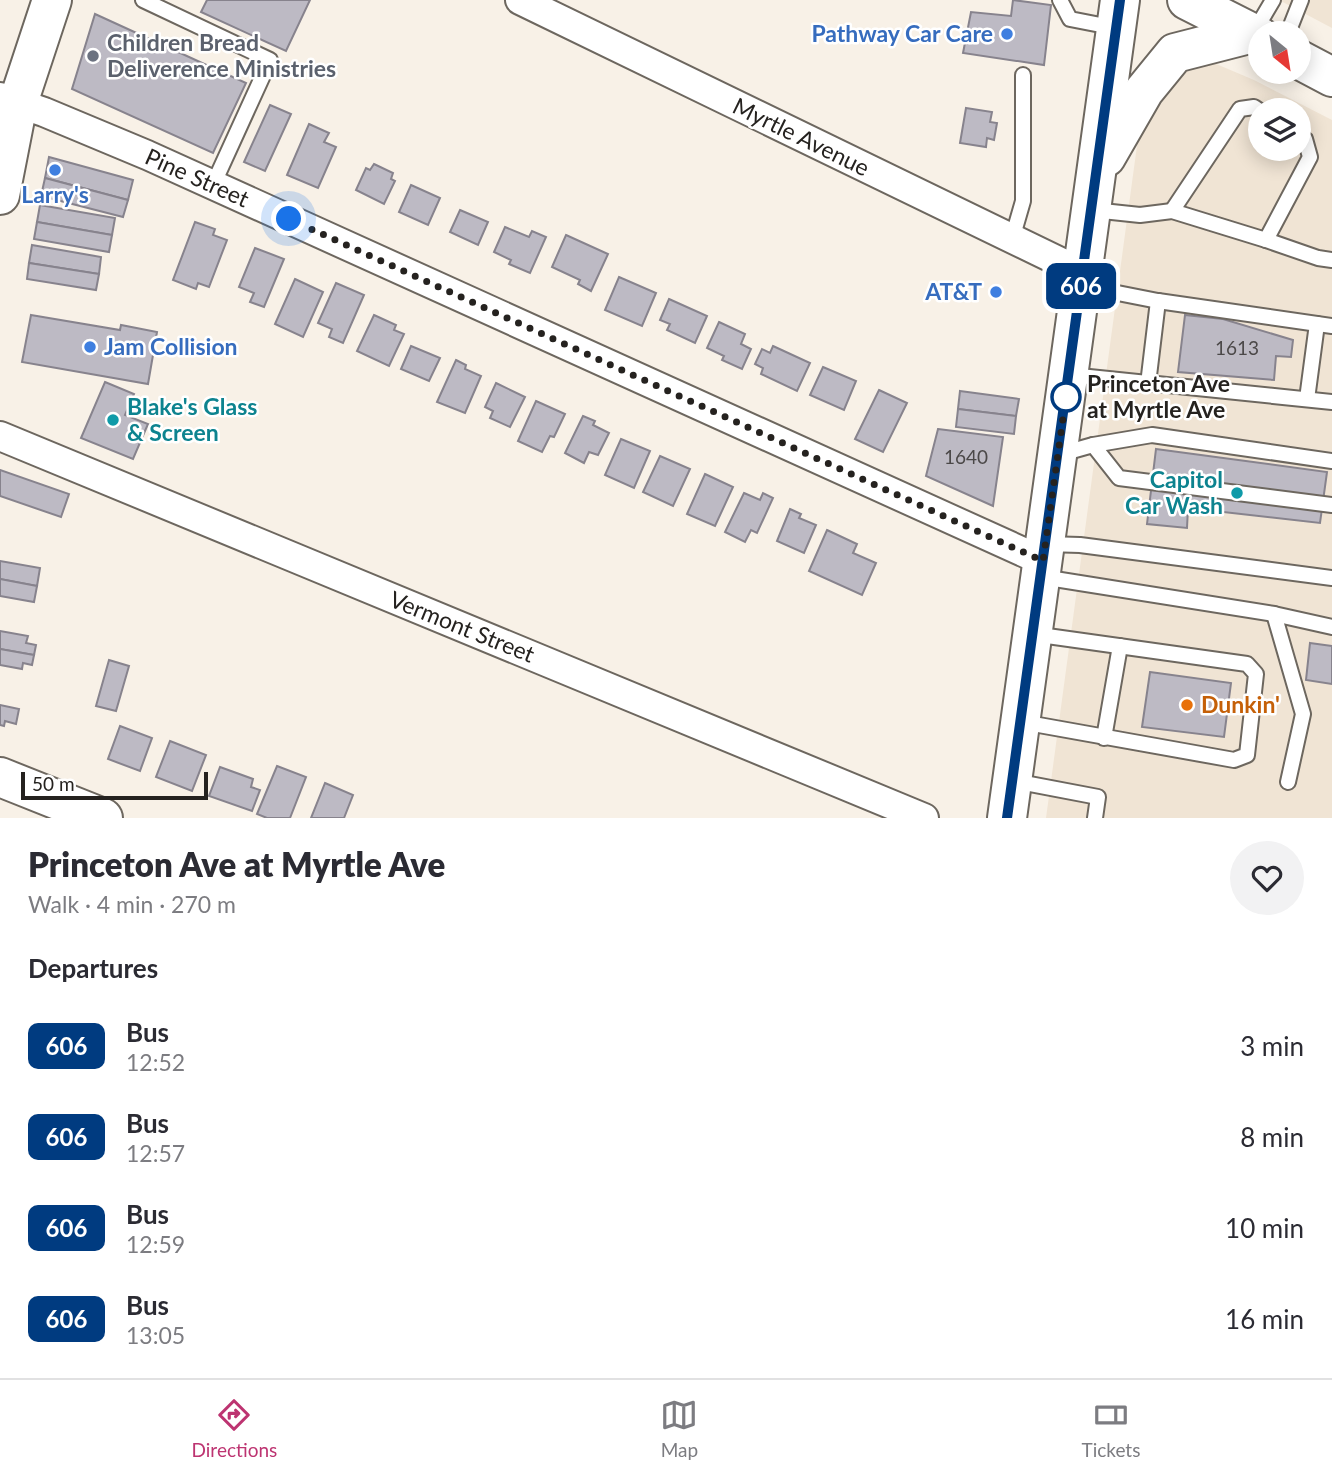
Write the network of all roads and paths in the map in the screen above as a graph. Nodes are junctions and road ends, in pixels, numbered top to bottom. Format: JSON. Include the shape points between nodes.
{"nodes":[{"id":1,"x":52,"y":0,"type":"edge"},
{"id":2,"x":143,"y":0,"type":"edge"},
{"id":3,"x":520,"y":0,"type":"edge"},
{"id":4,"x":1060,"y":0,"type":"edge"},
{"id":5,"x":1187,"y":0,"type":"edge"},
{"id":6,"x":1273,"y":0,"type":"edge"},
{"id":7,"x":1301,"y":0,"type":"edge"},
{"id":8,"x":1118,"y":14,"type":"edge"},
{"id":9,"x":1269,"y":21,"type":"edge"},
{"id":10,"x":1280,"y":21,"type":"edge"},
{"id":11,"x":1248,"y":26,"type":"edge"},
{"id":12,"x":1248,"y":38,"type":"edge"},
{"id":13,"x":1311,"y":66,"type":"edge"},
{"id":14,"x":1023,"y":75,"type":"dead end"},
{"id":15,"x":1332,"y":78,"type":"edge"},
{"id":16,"x":9,"y":100,"type":"edge"},
{"id":17,"x":1248,"y":108,"type":"edge"},
{"id":18,"x":1308,"y":161,"type":"edge"},
{"id":19,"x":213,"y":185,"type":"junction"},
{"id":20,"x":1094,"y":192,"type":"junction"},
{"id":21,"x":0,"y":195,"type":"edge"},
{"id":22,"x":1172,"y":211,"type":"junction"},
{"id":23,"x":1013,"y":239,"type":"junction"},
{"id":24,"x":1266,"y":240,"type":"junction"},
{"id":25,"x":1332,"y":260,"type":"edge"},
{"id":26,"x":1082,"y":279,"type":"junction"},
{"id":27,"x":1158,"y":301,"type":"junction"},
{"id":28,"x":1324,"y":325,"type":"edge"},
{"id":29,"x":1069,"y":374,"type":"junction"},
{"id":30,"x":1148,"y":384,"type":"junction"},
{"id":31,"x":1307,"y":400,"type":"junction"},
{"id":32,"x":1332,"y":402,"type":"edge"},
{"id":33,"x":0,"y":436,"type":"edge"},
{"id":34,"x":1075,"y":450,"type":"junction"},
{"id":35,"x":1332,"y":461,"type":"edge"},
{"id":36,"x":1332,"y":505,"type":"edge"},
{"id":37,"x":1043,"y":561,"type":"junction"},
{"id":38,"x":1332,"y":578,"type":"edge"},
{"id":39,"x":1274,"y":614,"type":"junction"},
{"id":40,"x":1332,"y":628,"type":"edge"},
{"id":41,"x":1032,"y":634,"type":"junction"},
{"id":42,"x":1120,"y":646,"type":"junction"},
{"id":43,"x":1021,"y":722,"type":"junction"},
{"id":44,"x":1104,"y":738,"type":"junction"},
{"id":45,"x":0,"y":777,"type":"edge"},
{"id":46,"x":1012,"y":781,"type":"junction"},
{"id":47,"x":1288,"y":782,"type":"dead end"},
{"id":48,"x":876,"y":808,"type":"edge"},
{"id":49,"x":103,"y":818,"type":"edge"},
{"id":50,"x":924,"y":818,"type":"edge"},
{"id":51,"x":1007,"y":818,"type":"edge"},
{"id":52,"x":1095,"y":818,"type":"edge"}],
"edges":[{"from":1,"to":16,"type":"main road"},
{"from":2,"to":19,"type":"lane","via":[[270,60]]},
{"from":3,"to":23,"type":"street","name":"Myrtle Avenue"},
{"from":4,"to":8,"type":"lane","via":[[1070,19]]},
{"from":5,"to":11,"type":"main road"},
{"from":6,"to":9,"type":"lane"},
{"from":7,"to":10,"type":"lane"},
{"from":8,"to":20,"type":"main road"},
{"from":12,"to":20,"type":"main road","via":[[1175,53],[1144,91]]},
{"from":13,"to":15,"type":"main road"},
{"from":14,"to":23,"type":"lane","via":[[1023,201]]},
{"from":16,"to":19,"type":"street","name":"Pine Street"},
{"from":16,"to":21,"type":"main road"},
{"from":17,"to":22,"type":"lane","via":[[1240,109]]},
{"from":18,"to":24,"type":"lane"},
{"from":19,"to":37,"type":"street","name":"Pine Street"},
{"from":20,"to":22,"type":"lane","via":[[1140,215]]},
{"from":20,"to":26,"type":"main road"},
{"from":22,"to":24,"type":"lane"},
{"from":23,"to":26,"type":"street","name":"Myrtle Avenue"},
{"from":24,"to":25,"type":"lane"},
{"from":26,"to":27,"type":"lane"},
{"from":26,"to":29,"type":"main road"},
{"from":27,"to":28,"type":"lane"},
{"from":27,"to":30,"type":"lane"},
{"from":28,"to":31,"type":"lane"},
{"from":29,"to":30,"type":"lane"},
{"from":29,"to":34,"type":"main road"},
{"from":30,"to":31,"type":"lane"},
{"from":31,"to":32,"type":"lane"},
{"from":33,"to":48,"type":"street","name":"Vermont Street"},
{"from":34,"to":35,"type":"lane","via":[[1152,435]]},
{"from":34,"to":36,"type":"lane","via":[[1119,478]]},
{"from":34,"to":37,"type":"main road"},
{"from":37,"to":38,"type":"lane","via":[[1080,545]]},
{"from":37,"to":39,"type":"lane"},
{"from":37,"to":41,"type":"main road"},
{"from":39,"to":40,"type":"lane"},
{"from":39,"to":47,"type":"lane","via":[[1303,714]]},
{"from":41,"to":42,"type":"lane"},
{"from":41,"to":43,"type":"main road"},
{"from":42,"to":44,"type":"lane"},
{"from":42,"to":44,"type":"lane","via":[[1247,664],[1256,674],[1247,755],[1234,760]]},
{"from":43,"to":44,"type":"lane"},
{"from":43,"to":46,"type":"main road"},
{"from":45,"to":49,"type":"main road"},
{"from":46,"to":51,"type":"main road"},
{"from":46,"to":52,"type":"lane","via":[[1098,797]]},
{"from":48,"to":50,"type":"street","name":"Vermont Street"}]}
